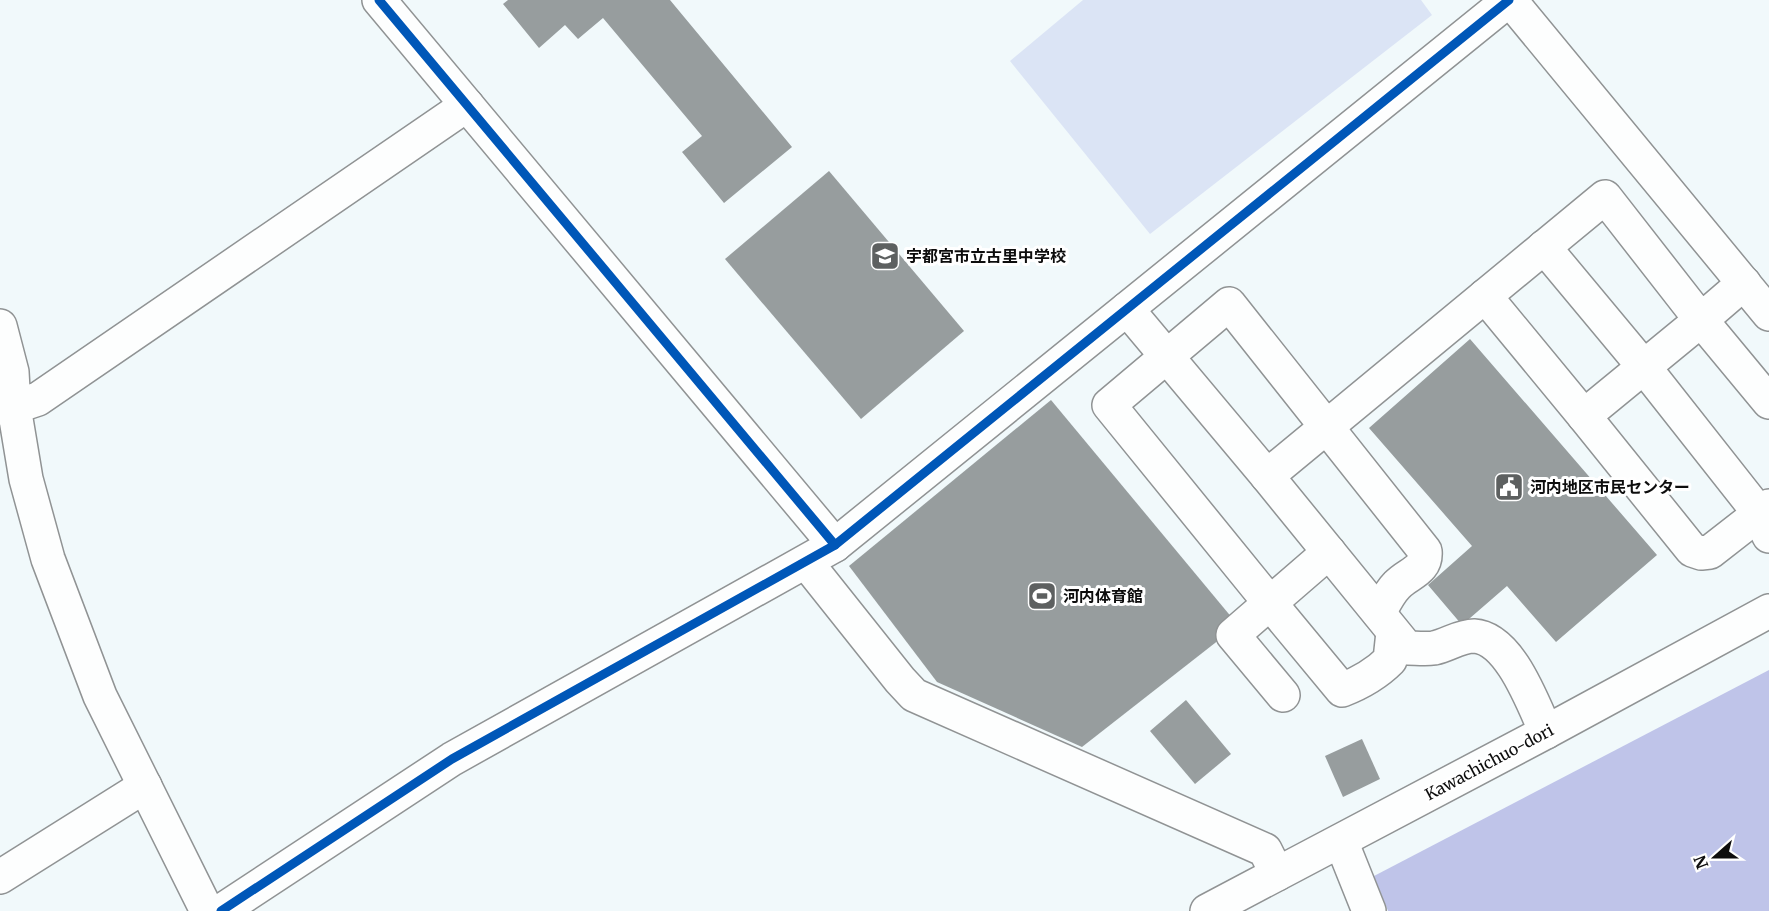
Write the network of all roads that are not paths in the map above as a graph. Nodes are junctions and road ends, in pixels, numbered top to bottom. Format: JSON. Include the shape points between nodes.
{"nodes":[{"id":1,"x":379,"y":0,"type":"edge"},
{"id":2,"x":1510,"y":0,"type":"edge"},
{"id":3,"x":467,"y":105,"type":"junction"},
{"id":4,"x":1544,"y":247,"type":"junction"},
{"id":5,"x":1744,"y":283,"type":"junction"},
{"id":6,"x":1485,"y":296,"type":"junction"},
{"id":7,"x":1127,"y":309,"type":"junction"},
{"id":8,"x":1769,"y":314,"type":"edge"},
{"id":9,"x":1701,"y":320,"type":"junction"},
{"id":10,"x":0,"y":326,"type":"edge"},
{"id":11,"x":1167,"y":355,"type":"junction"},
{"id":12,"x":1644,"y":367,"type":"junction"},
{"id":13,"x":1769,"y":402,"type":"edge"},
{"id":14,"x":7,"y":407,"type":"edge"},
{"id":15,"x":1584,"y":416,"type":"junction"},
{"id":16,"x":1327,"y":428,"type":"junction"},
{"id":17,"x":1267,"y":476,"type":"junction"},
{"id":18,"x":1766,"y":519,"type":"edge"},
{"id":19,"x":835,"y":545,"type":"junction"},
{"id":20,"x":1329,"y":552,"type":"junction"},
{"id":21,"x":806,"y":562,"type":"junction"},
{"id":22,"x":1270,"y":603,"type":"junction"},
{"id":23,"x":1769,"y":611,"type":"edge"},
{"id":24,"x":1386,"y":623,"type":"junction"},
{"id":25,"x":1283,"y":695,"type":"dead end"},
{"id":26,"x":1546,"y":732,"type":"junction"},
{"id":27,"x":145,"y":786,"type":"junction"},
{"id":28,"x":1341,"y":841,"type":"junction"},
{"id":29,"x":1277,"y":874,"type":"junction"},
{"id":30,"x":0,"y":877,"type":"edge"},
{"id":31,"x":207,"y":911,"type":"edge"},
{"id":32,"x":221,"y":911,"type":"edge"},
{"id":33,"x":1207,"y":911,"type":"edge"},
{"id":34,"x":1369,"y":911,"type":"edge"}],
"edges":[{"from":1,"to":3,"type":"street"},
{"from":2,"to":5,"type":"street"},
{"from":2,"to":7,"type":"street"},
{"from":3,"to":14,"type":"street","via":[[38,399]]},
{"from":3,"to":19,"type":"street"},
{"from":4,"to":6,"type":"street"},
{"from":4,"to":9,"type":"street","via":[[1605,197]]},
{"from":4,"to":12,"type":"street"},
{"from":5,"to":8,"type":"street"},
{"from":5,"to":9,"type":"street"},
{"from":6,"to":15,"type":"street"},
{"from":6,"to":16,"type":"street"},
{"from":7,"to":11,"type":"street"},
{"from":7,"to":19,"type":"street"},
{"from":9,"to":12,"type":"street"},
{"from":9,"to":13,"type":"street"},
{"from":10,"to":14,"type":"street","via":[[12,372]]},
{"from":11,"to":16,"type":"street","via":[[1229,304]]},
{"from":11,"to":17,"type":"street"},
{"from":11,"to":22,"type":"street","via":[[1108,405]]},
{"from":12,"to":15,"type":"street"},
{"from":12,"to":18,"type":"street"},
{"from":14,"to":27,"type":"street","via":[[48,559],[100,696]]},
{"from":15,"to":18,"type":"street","via":[[1692,550],[1710,552]]},
{"from":16,"to":17,"type":"street"},
{"from":16,"to":24,"type":"street","via":[[1425,551],[1422,566],[1397,584]]},
{"from":17,"to":20,"type":"street"},
{"from":19,"to":21,"type":"street"},
{"from":20,"to":22,"type":"street"},
{"from":20,"to":24,"type":"street"},
{"from":21,"to":29,"type":"street","via":[[914,695],[1265,850]]},
{"from":21,"to":32,"type":"street","via":[[452,759]]},
{"from":22,"to":24,"type":"street","via":[[1342,690],[1378,672],[1390,660]]},
{"from":22,"to":25,"type":"street","via":[[1233,635]]},
{"from":23,"to":26,"type":"street","name":"Kawachichuo-dori"},
{"from":24,"to":26,"type":"street","via":[[1407,648],[1434,648],[1475,636],[1493,642],[1516,668]]},
{"from":26,"to":28,"type":"street","name":"Kawachichuo-dori"},
{"from":27,"to":30,"type":"street"},
{"from":27,"to":31,"type":"street"},
{"from":28,"to":29,"type":"street","name":"Kawachichuo-dori"},
{"from":28,"to":34,"type":"street"},
{"from":29,"to":33,"type":"street","name":"Kawachichuo-dori"}]}
